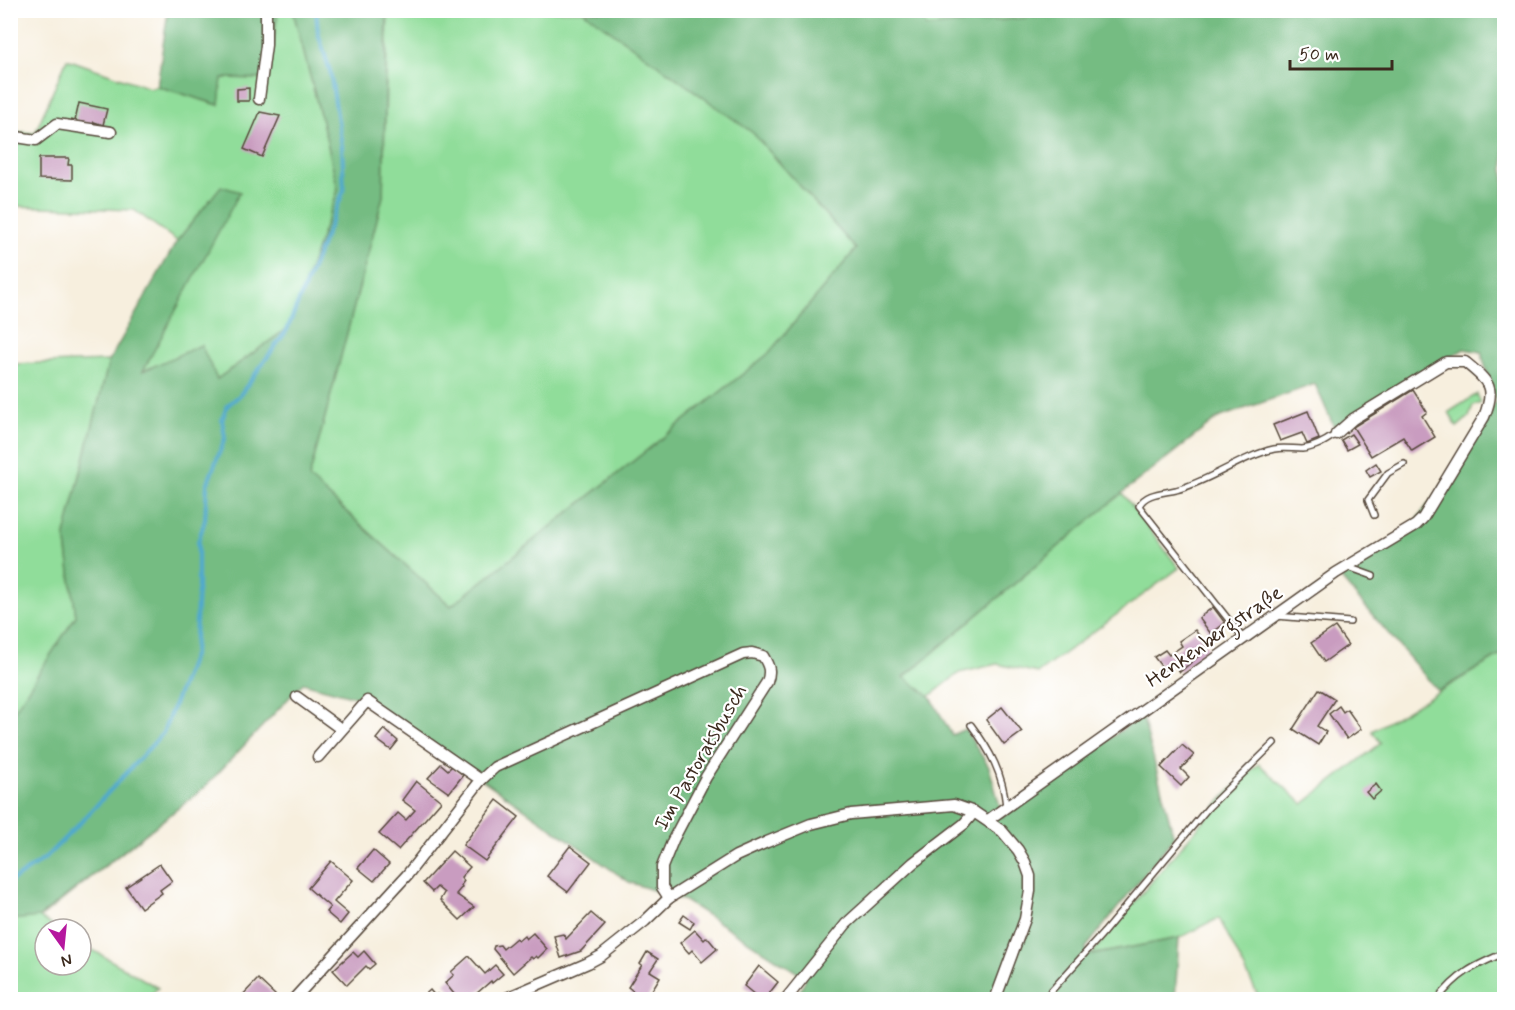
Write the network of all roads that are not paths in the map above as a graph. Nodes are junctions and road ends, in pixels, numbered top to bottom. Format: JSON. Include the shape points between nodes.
{"nodes":[{"id":1,"x":266,"y":10,"type":"edge"},
{"id":2,"x":259,"y":99,"type":"dead end"},
{"id":3,"x":111,"y":132,"type":"dead end"},
{"id":4,"x":10,"y":136,"type":"edge"},
{"id":5,"x":1336,"y":434,"type":"joint"},
{"id":6,"x":1404,"y":464,"type":"dead end"},
{"id":7,"x":1374,"y":515,"type":"dead end"},
{"id":8,"x":1347,"y":566,"type":"junction"},
{"id":9,"x":1373,"y":576,"type":"dead end"},
{"id":10,"x":1275,"y":616,"type":"junction"},
{"id":11,"x":1350,"y":622,"type":"dead end"},
{"id":12,"x":1243,"y":638,"type":"junction"},
{"id":13,"x":297,"y":698,"type":"dead end"},
{"id":14,"x":971,"y":725,"type":"dead end"},
{"id":15,"x":341,"y":729,"type":"junction"},
{"id":16,"x":1274,"y":743,"type":"dead end"},
{"id":17,"x":318,"y":757,"type":"dead end"},
{"id":18,"x":482,"y":780,"type":"junction"},
{"id":19,"x":1007,"y":807,"type":"junction"},
{"id":20,"x":974,"y":812,"type":"junction"},
{"id":21,"x":988,"y":820,"type":"junction"},
{"id":22,"x":669,"y":898,"type":"junction"},
{"id":23,"x":1504,"y":952,"type":"edge"},
{"id":24,"x":293,"y":999,"type":"edge"},
{"id":25,"x":501,"y":999,"type":"edge"},
{"id":26,"x":785,"y":999,"type":"edge"},
{"id":27,"x":995,"y":999,"type":"edge"},
{"id":28,"x":1043,"y":999,"type":"edge"},
{"id":29,"x":1437,"y":999,"type":"edge"}],
"edges":[{"from":1,"to":2,"type":"street"},
{"from":3,"to":4,"type":"street","via":[[57,124],[36,140]]},
{"from":5,"to":8,"type":"street","name":"Henkenbergstraße","via":[[1353,419],[1446,362],[1465,362],[1487,382],[1491,391],[1484,417],[1423,519]]},
{"from":5,"to":12,"type":"lane","via":[[1306,449],[1276,448],[1179,489],[1147,497],[1138,506]]},
{"from":6,"to":7,"type":"lane","via":[[1388,473],[1368,500]]},
{"from":8,"to":9,"type":"lane"},
{"from":8,"to":10,"type":"street","name":"Henkenbergstraße"},
{"from":10,"to":11,"type":"lane"},
{"from":10,"to":12,"type":"street","name":"Henkenbergstraße"},
{"from":12,"to":19,"type":"street","name":"Henkenbergstraße"},
{"from":13,"to":15,"type":"street"},
{"from":14,"to":19,"type":"lane","via":[[995,761]]},
{"from":15,"to":17,"type":"street"},
{"from":15,"to":18,"type":"street","via":[[368,701]]},
{"from":16,"to":28,"type":"lane","via":[[1208,808]]},
{"from":18,"to":22,"type":"street","name":"Im Pastoratsbusch","via":[[506,761],[719,664],[743,654],[763,656],[769,666],[767,682],[706,777],[662,867],[662,887]]},
{"from":18,"to":24,"type":"street","name":"Im Pastoratsbusch","via":[[407,875]]},
{"from":19,"to":21,"type":"street","name":"Henkenbergstraße"},
{"from":20,"to":21,"type":"street"},
{"from":20,"to":22,"type":"street","via":[[954,805],[914,807],[851,814],[811,824],[736,856]]},
{"from":20,"to":26,"type":"street","via":[[846,924]]},
{"from":21,"to":27,"type":"street","via":[[1018,850],[1030,876],[1025,919]]},
{"from":22,"to":25,"type":"street","via":[[601,956]]},
{"from":23,"to":29,"type":"lane","via":[[1473,966],[1452,981]]}]}
